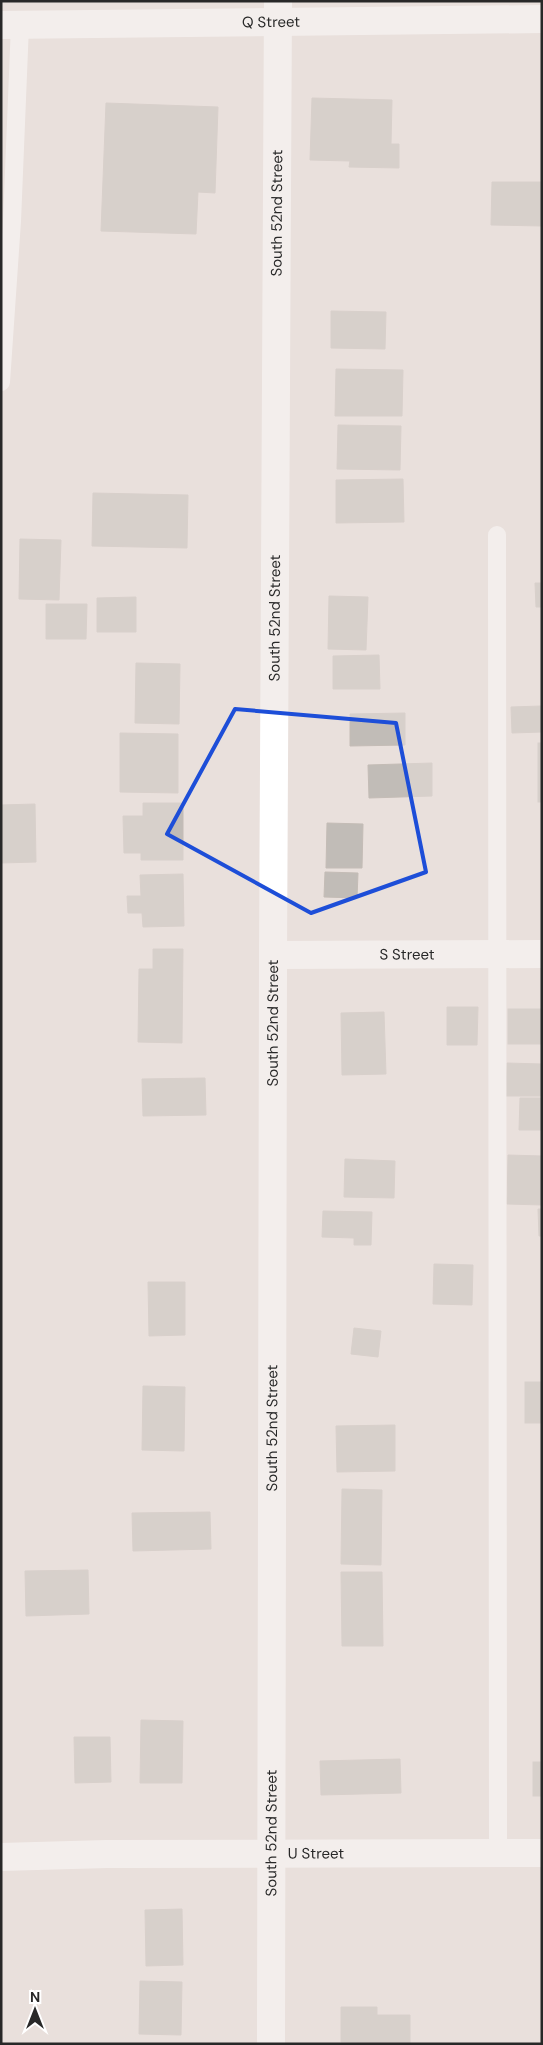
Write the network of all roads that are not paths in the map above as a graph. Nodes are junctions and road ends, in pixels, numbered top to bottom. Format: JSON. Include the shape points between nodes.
{"nodes":[{"id":1,"x":277,"y":11,"type":"edge"},
{"id":2,"x":542,"y":19,"type":"edge"},
{"id":3,"x":11,"y":25,"type":"edge"},
{"id":4,"x":1,"y":382,"type":"edge"},
{"id":5,"x":497,"y":535,"type":"dead end"},
{"id":6,"x":496,"y":954,"type":"junction"},
{"id":7,"x":542,"y":954,"type":"edge"},
{"id":8,"x":273,"y":955,"type":"junction"},
{"id":9,"x":498,"y":1853,"type":"junction"},
{"id":10,"x":542,"y":1853,"type":"edge"},
{"id":11,"x":271,"y":1854,"type":"junction"},
{"id":12,"x":1,"y":1857,"type":"edge"},
{"id":13,"x":271,"y":2044,"type":"edge"}],
"edges":[{"from":1,"to":2,"type":"street","name":"Q Street"},
{"from":1,"to":3,"type":"street","name":"Q Street"},
{"from":1,"to":8,"type":"street","name":"South 52nd Street"},
{"from":3,"to":4,"type":"lane","via":[[12,221]]},
{"from":5,"to":6,"type":"lane"},
{"from":6,"to":7,"type":"street","name":"S Street"},
{"from":6,"to":8,"type":"street","name":"S Street"},
{"from":6,"to":9,"type":"lane"},
{"from":8,"to":11,"type":"street","name":"South 52nd Street"},
{"from":9,"to":10,"type":"street","name":"U Street"},
{"from":9,"to":11,"type":"street","name":"U Street"},
{"from":11,"to":12,"type":"street","name":"U Street"},
{"from":11,"to":13,"type":"street","name":"South 52nd Street"}]}
